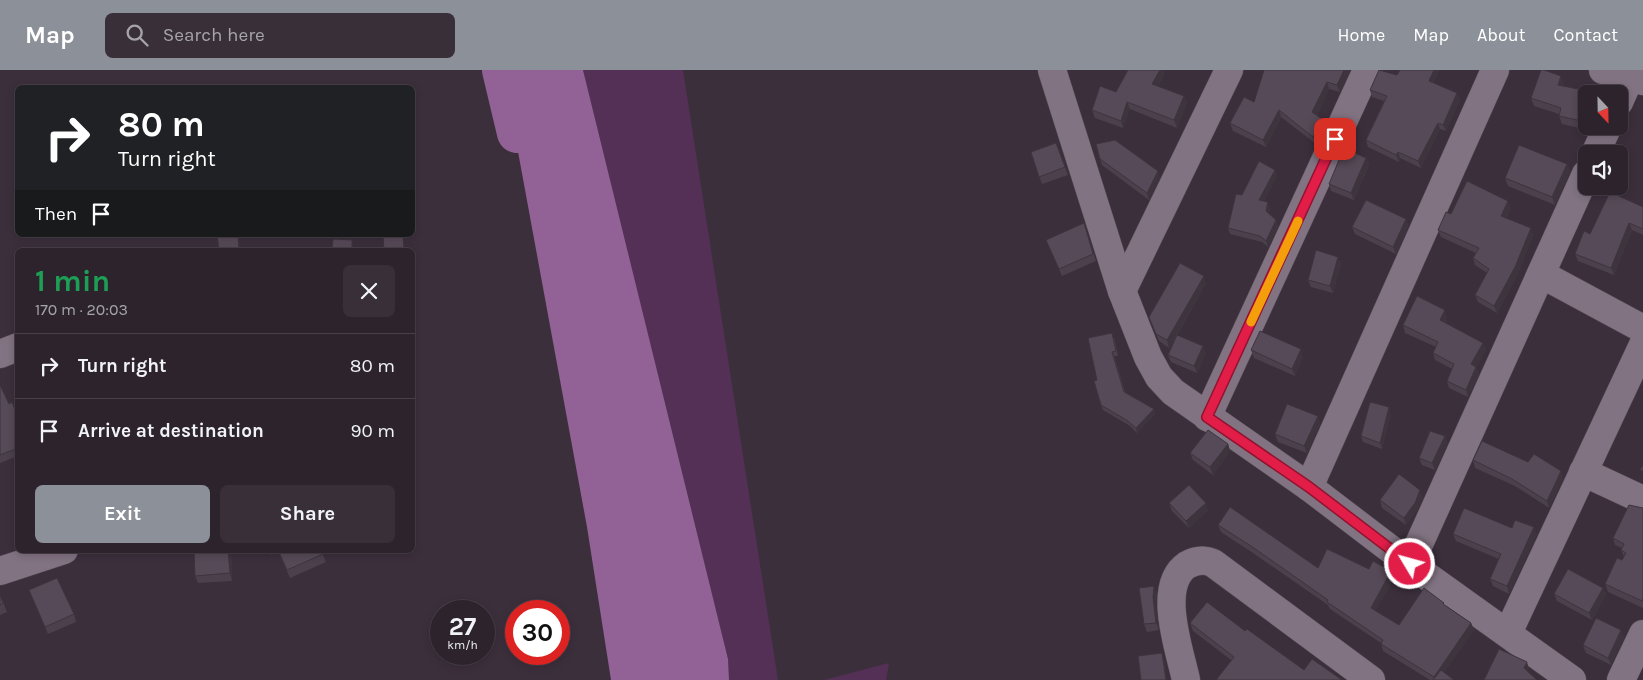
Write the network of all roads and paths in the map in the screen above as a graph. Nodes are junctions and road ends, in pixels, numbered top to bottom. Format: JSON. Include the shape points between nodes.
{"nodes":[{"id":1,"x":1052,"y":70,"type":"edge"},
{"id":2,"x":1229,"y":70,"type":"edge"},
{"id":3,"x":1367,"y":70,"type":"edge"},
{"id":4,"x":1495,"y":70,"type":"edge"},
{"id":5,"x":1603,"y":70,"type":"edge"},
{"id":6,"x":1636,"y":79,"type":"edge"},
{"id":7,"x":1628,"y":90,"type":"edge"},
{"id":8,"x":1578,"y":192,"type":"edge"},
{"id":9,"x":1541,"y":274,"type":"junction"},
{"id":10,"x":1122,"y":291,"type":"junction"},
{"id":11,"x":1643,"y":329,"type":"edge"},
{"id":12,"x":1643,"y":345,"type":"edge"},
{"id":13,"x":15,"y":348,"type":"edge"},
{"id":14,"x":0,"y":354,"type":"edge"},
{"id":15,"x":1207,"y":417,"type":"junction"},
{"id":16,"x":1582,"y":472,"type":"junction"},
{"id":17,"x":1309,"y":487,"type":"junction"},
{"id":18,"x":1643,"y":500,"type":"edge"},
{"id":19,"x":55,"y":553,"type":"edge"},
{"id":20,"x":1410,"y":564,"type":"junction"},
{"id":21,"x":0,"y":571,"type":"edge"},
{"id":22,"x":1508,"y":633,"type":"junction"},
{"id":23,"x":1643,"y":634,"type":"edge"},
{"id":24,"x":1186,"y":680,"type":"edge"},
{"id":25,"x":1371,"y":680,"type":"edge"},
{"id":26,"x":1572,"y":680,"type":"edge"},
{"id":27,"x":1621,"y":680,"type":"edge"}],
"edges":[{"from":1,"to":10,"type":"street"},
{"from":2,"to":10,"type":"street"},
{"from":3,"to":15,"type":"street"},
{"from":4,"to":17,"type":"street"},
{"from":5,"to":6,"type":"street"},
{"from":6,"to":7,"type":"street"},
{"from":8,"to":9,"type":"street"},
{"from":9,"to":11,"type":"street"},
{"from":9,"to":20,"type":"street"},
{"from":10,"to":15,"type":"street","via":[[1159,378]]},
{"from":12,"to":16,"type":"street"},
{"from":13,"to":14,"type":"street"},
{"from":15,"to":17,"type":"street"},
{"from":16,"to":18,"type":"street"},
{"from":16,"to":22,"type":"street"},
{"from":17,"to":20,"type":"street"},
{"from":19,"to":21,"type":"street"},
{"from":20,"to":22,"type":"street"},
{"from":22,"to":26,"type":"street"},
{"from":23,"to":27,"type":"street"},
{"from":24,"to":25,"type":"street","via":[[1174,624],[1173,590],[1182,570],[1206,560]]}]}
